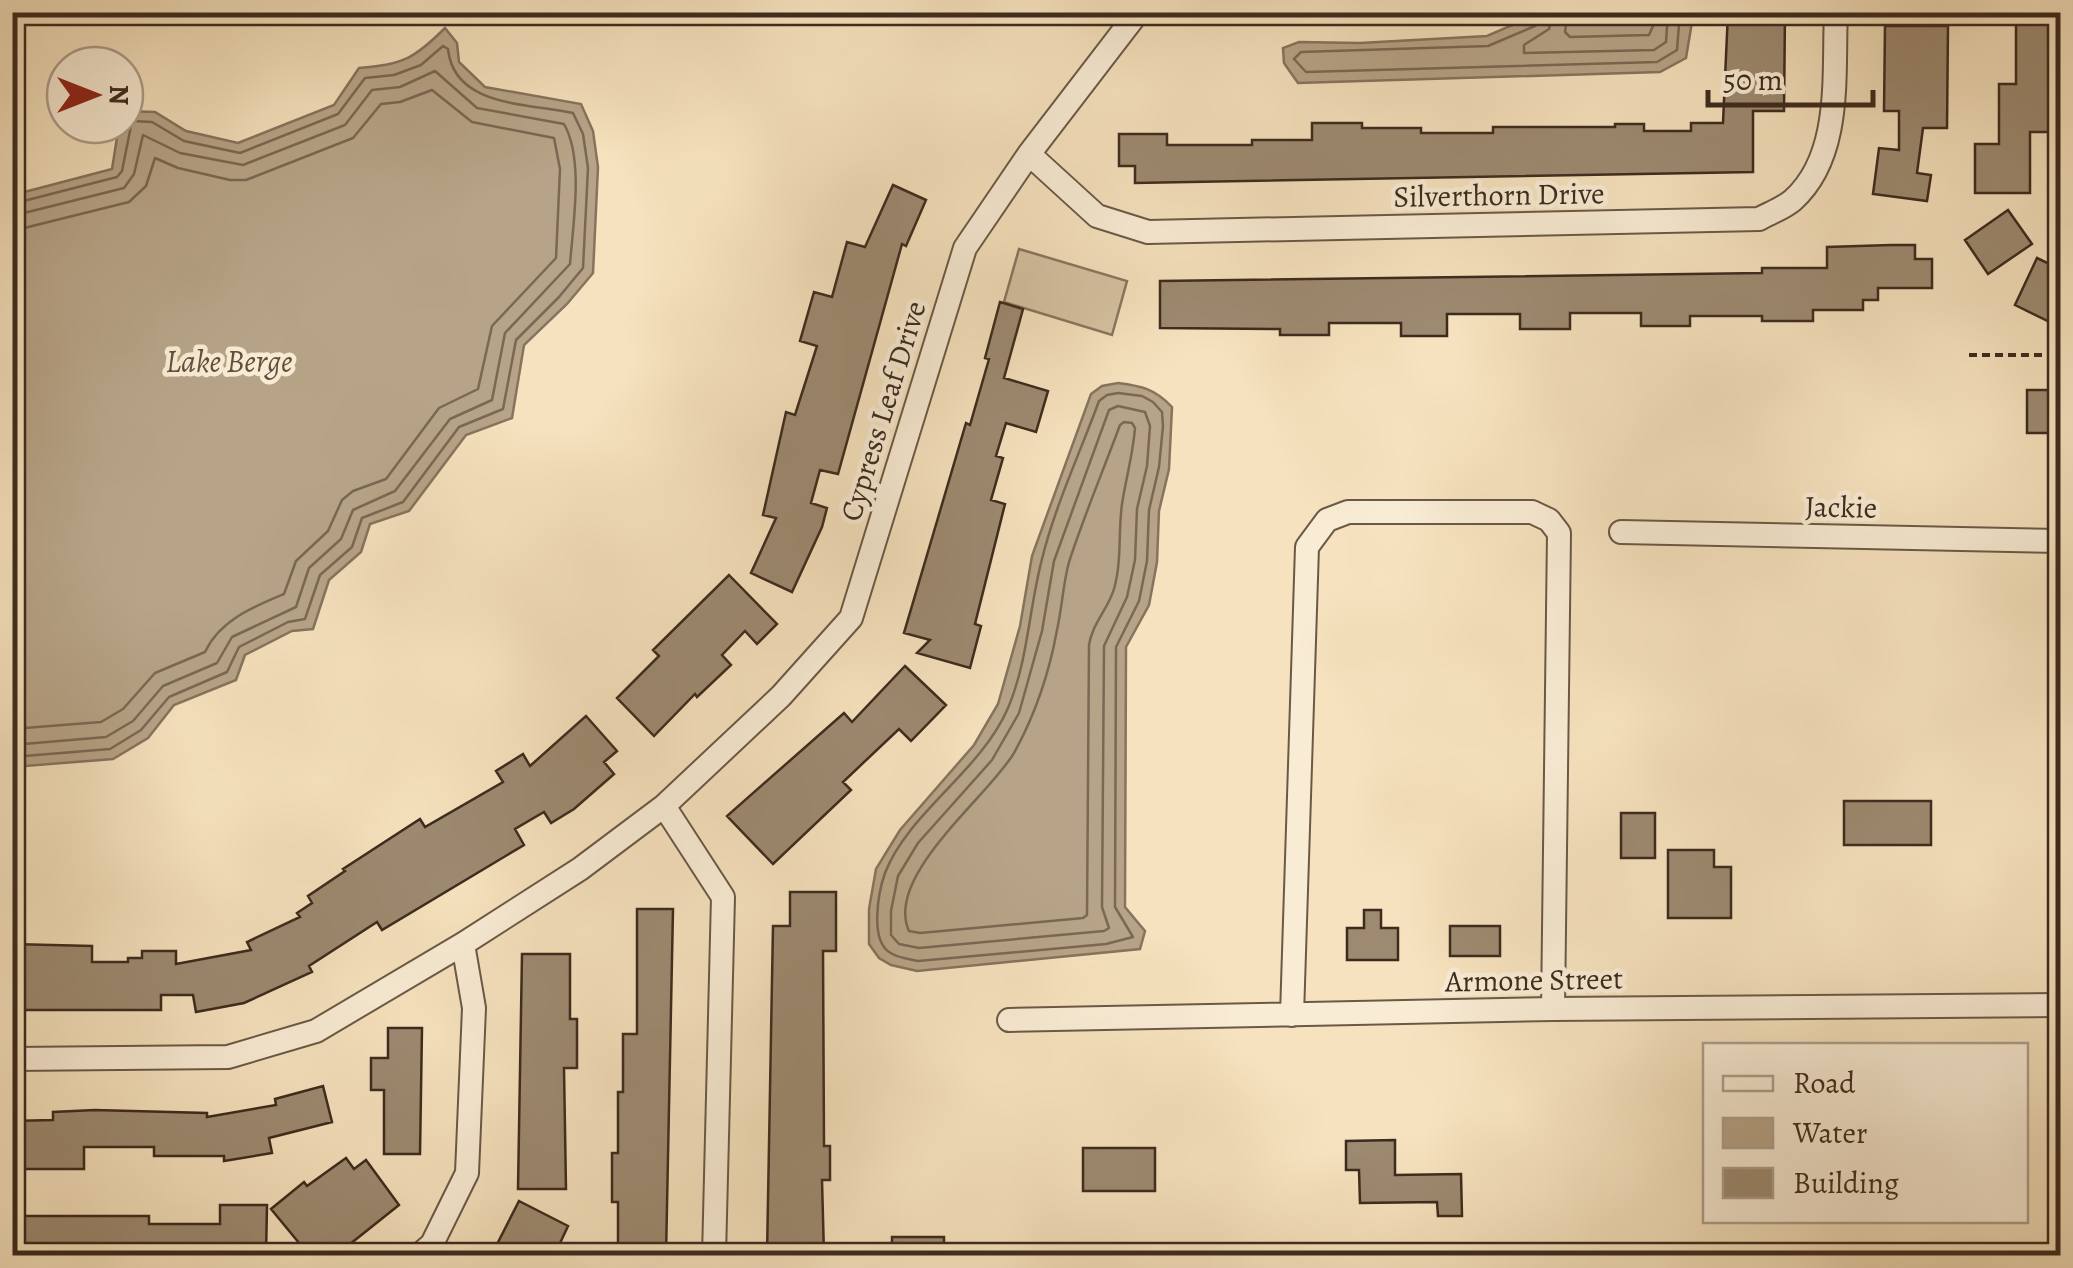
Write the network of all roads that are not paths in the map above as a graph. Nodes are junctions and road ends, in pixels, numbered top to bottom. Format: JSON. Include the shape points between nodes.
{"nodes":[{"id":1,"x":1138,"y":12,"type":"edge"},
{"id":2,"x":1836,"y":12,"type":"edge"},
{"id":3,"x":1030,"y":154,"type":"junction"},
{"id":4,"x":1621,"y":532,"type":"dead end"},
{"id":5,"x":2060,"y":541,"type":"edge"},
{"id":6,"x":664,"y":806,"type":"junction"},
{"id":7,"x":463,"y":944,"type":"junction"},
{"id":8,"x":2060,"y":1005,"type":"edge"},
{"id":9,"x":1553,"y":1009,"type":"junction"},
{"id":10,"x":1292,"y":1014,"type":"junction"},
{"id":11,"x":1009,"y":1020,"type":"dead end"},
{"id":12,"x":12,"y":1059,"type":"edge"},
{"id":13,"x":418,"y":1256,"type":"edge"},
{"id":14,"x":714,"y":1256,"type":"edge"}],
"edges":[{"from":1,"to":3,"type":"street","name":"Cypress Leaf Drive"},
{"from":2,"to":3,"type":"street","name":"Silverthorn Drive","via":[[1830,136],[1813,176],[1792,202],[1759,219],[1148,232],[1097,216]]},
{"from":3,"to":6,"type":"street","name":"Cypress Leaf Drive","via":[[965,248],[851,618],[781,696]]},
{"from":4,"to":5,"type":"street","name":"Jackie"},
{"from":6,"to":7,"type":"street","name":"Cypress Leaf Drive"},
{"from":6,"to":14,"type":"street","via":[[723,897]]},
{"from":7,"to":12,"type":"street","name":"Cypress Leaf Drive","via":[[316,1031],[228,1057]]},
{"from":7,"to":13,"type":"street","via":[[474,1008],[466,1173],[432,1244]]},
{"from":8,"to":9,"type":"street","name":"Armone Street"},
{"from":9,"to":10,"type":"street","name":"Armone Street"},
{"from":9,"to":10,"type":"street","via":[[1559,533],[1532,512],[1348,512],[1326,520],[1307,547]]},
{"from":10,"to":11,"type":"street","name":"Armone Street"}]}
